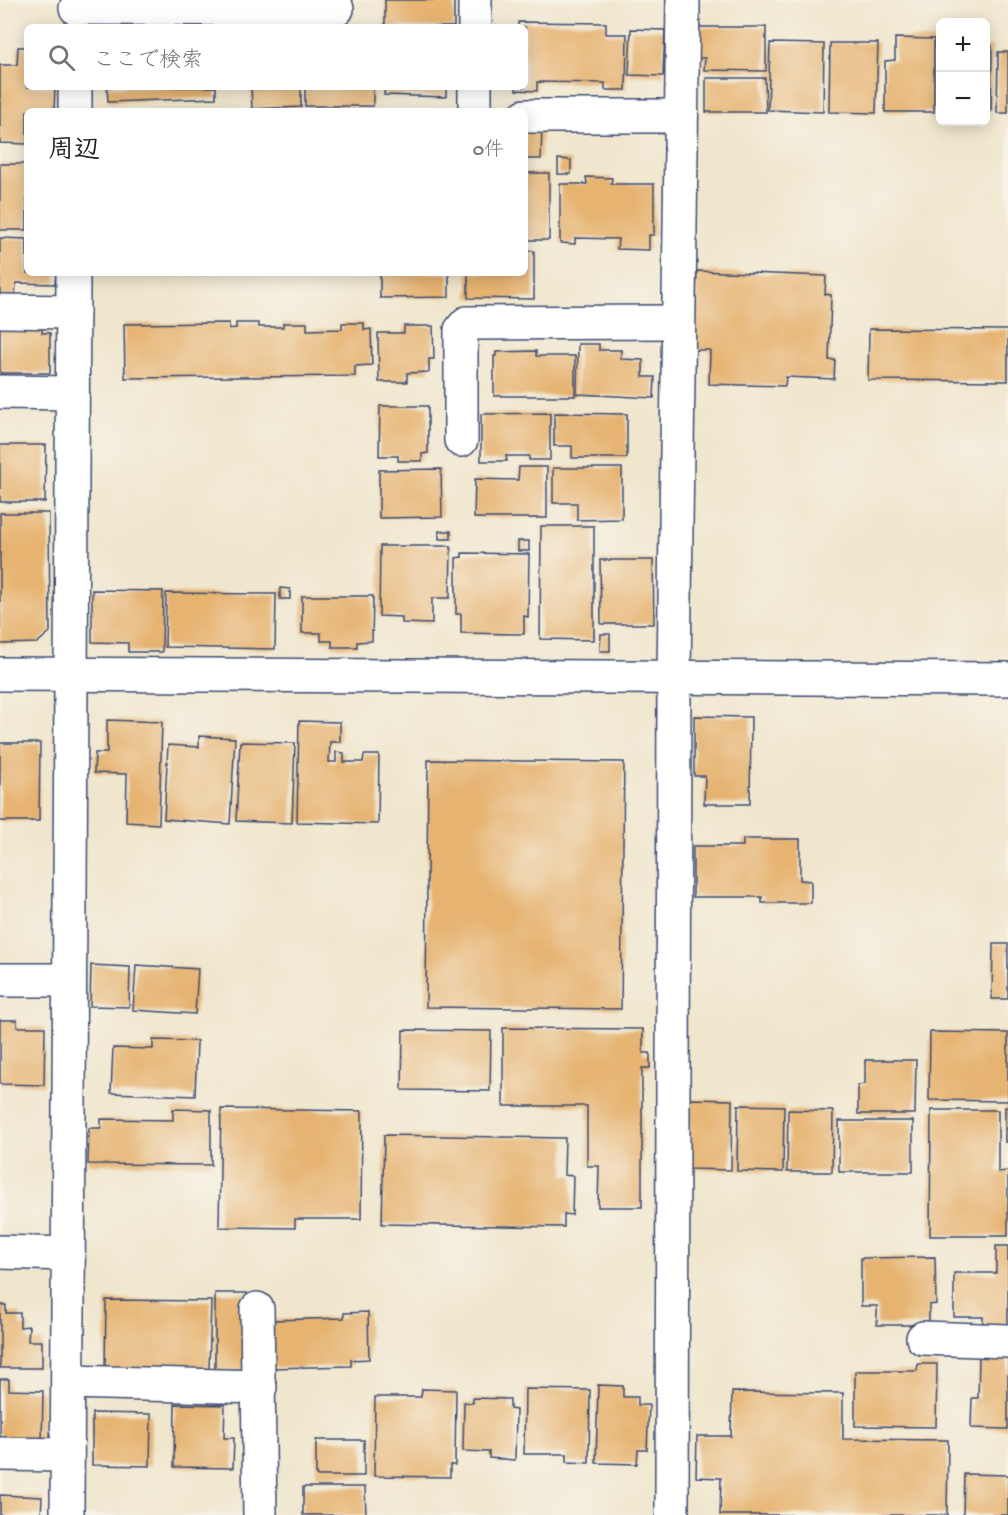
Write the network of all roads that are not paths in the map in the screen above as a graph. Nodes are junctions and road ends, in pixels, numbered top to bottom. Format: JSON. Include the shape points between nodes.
{"nodes":[{"id":1,"x":475,"y":0,"type":"edge"},
{"id":2,"x":683,"y":0,"type":"edge"},
{"id":3,"x":337,"y":9,"type":"dead end"},
{"id":4,"x":76,"y":12,"type":"edge"},
{"id":5,"x":475,"y":24,"type":"edge"},
{"id":6,"x":75,"y":90,"type":"edge"},
{"id":7,"x":475,"y":90,"type":"edge"},
{"id":8,"x":75,"y":108,"type":"edge"},
{"id":9,"x":475,"y":108,"type":"edge"},
{"id":10,"x":528,"y":116,"type":"edge"},
{"id":11,"x":681,"y":116,"type":"junction"},
{"id":12,"x":73,"y":276,"type":"edge"},
{"id":13,"x":0,"y":311,"type":"edge"},
{"id":14,"x":73,"y":312,"type":"junction"},
{"id":15,"x":678,"y":322,"type":"junction"},
{"id":16,"x":0,"y":392,"type":"edge"},
{"id":17,"x":72,"y":393,"type":"junction"},
{"id":18,"x":460,"y":440,"type":"dead end"},
{"id":19,"x":0,"y":674,"type":"edge"},
{"id":20,"x":72,"y":675,"type":"junction"},
{"id":21,"x":674,"y":676,"type":"junction"},
{"id":22,"x":1008,"y":679,"type":"edge"},
{"id":23,"x":0,"y":980,"type":"edge"},
{"id":24,"x":68,"y":980,"type":"junction"},
{"id":25,"x":0,"y":1252,"type":"edge"},
{"id":26,"x":66,"y":1254,"type":"junction"},
{"id":27,"x":257,"y":1309,"type":"dead end"},
{"id":28,"x":923,"y":1338,"type":"dead end"},
{"id":29,"x":1008,"y":1341,"type":"edge"},
{"id":30,"x":68,"y":1382,"type":"junction"},
{"id":31,"x":260,"y":1387,"type":"junction"},
{"id":32,"x":0,"y":1454,"type":"edge"},
{"id":33,"x":67,"y":1455,"type":"junction"},
{"id":34,"x":67,"y":1515,"type":"edge"},
{"id":35,"x":260,"y":1515,"type":"edge"},
{"id":36,"x":672,"y":1515,"type":"edge"}],
"edges":[{"from":1,"to":5,"type":"street"},
{"from":2,"to":11,"type":"street"},
{"from":3,"to":4,"type":"street"},
{"from":6,"to":8,"type":"street"},
{"from":7,"to":9,"type":"street"},
{"from":10,"to":11,"type":"street"},
{"from":11,"to":15,"type":"street"},
{"from":12,"to":14,"type":"street"},
{"from":13,"to":14,"type":"street"},
{"from":14,"to":17,"type":"street"},
{"from":15,"to":18,"type":"street","via":[[466,323],[462,330]]},
{"from":15,"to":21,"type":"street"},
{"from":16,"to":17,"type":"street"},
{"from":17,"to":20,"type":"street"},
{"from":19,"to":20,"type":"street"},
{"from":20,"to":21,"type":"street"},
{"from":20,"to":24,"type":"street"},
{"from":21,"to":22,"type":"street"},
{"from":21,"to":36,"type":"street"},
{"from":23,"to":24,"type":"street"},
{"from":24,"to":26,"type":"street"},
{"from":25,"to":26,"type":"street"},
{"from":26,"to":30,"type":"street"},
{"from":27,"to":31,"type":"street"},
{"from":28,"to":29,"type":"street"},
{"from":30,"to":31,"type":"street"},
{"from":30,"to":33,"type":"street"},
{"from":31,"to":35,"type":"street"},
{"from":32,"to":33,"type":"street"},
{"from":33,"to":34,"type":"street"}]}
